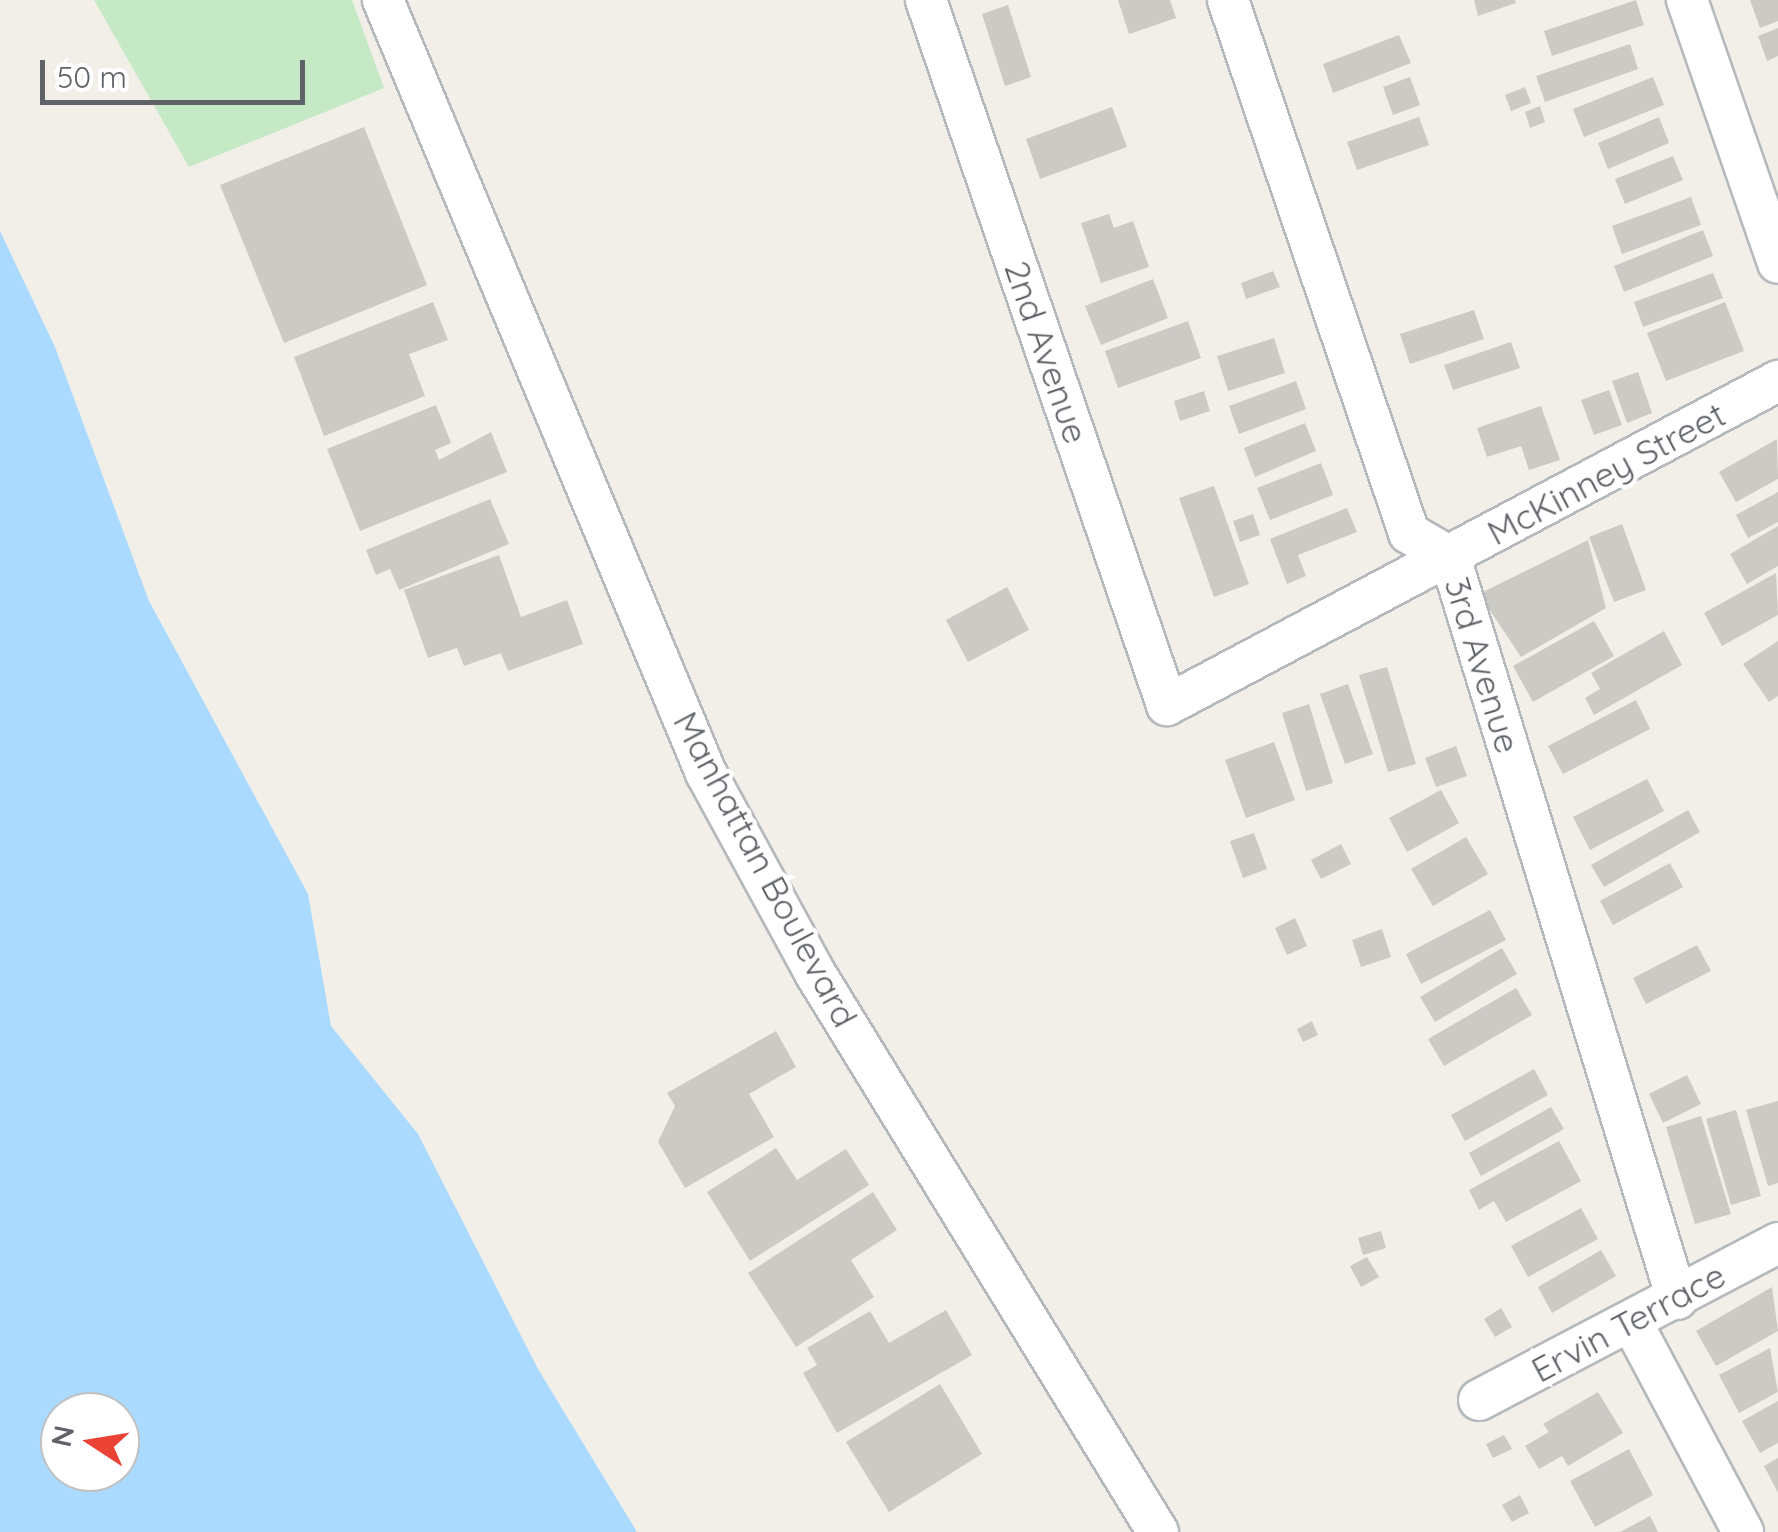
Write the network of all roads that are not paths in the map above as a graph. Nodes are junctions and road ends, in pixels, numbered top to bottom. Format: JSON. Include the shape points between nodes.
{"nodes":[{"id":1,"x":383,"y":0,"type":"edge"},
{"id":2,"x":926,"y":0,"type":"edge"},
{"id":3,"x":1228,"y":0,"type":"edge"},
{"id":4,"x":1687,"y":0,"type":"edge"},
{"id":5,"x":1778,"y":264,"type":"edge"},
{"id":6,"x":1778,"y":381,"type":"edge"},
{"id":7,"x":1450,"y":557,"type":"junction"},
{"id":8,"x":1167,"y":705,"type":"joint"},
{"id":9,"x":1778,"y":1243,"type":"edge"},
{"id":10,"x":1677,"y":1299,"type":"junction"},
{"id":11,"x":1631,"y":1321,"type":"junction"},
{"id":12,"x":1479,"y":1400,"type":"dead end"},
{"id":13,"x":1158,"y":1532,"type":"edge"},
{"id":14,"x":1743,"y":1532,"type":"edge"}],
"edges":[{"from":1,"to":13,"type":"street","name":"Manhattan Boulevard","via":[[706,774],[815,973]]},
{"from":2,"to":8,"type":"street","name":"2nd Avenue"},
{"from":3,"to":7,"type":"street","name":"3rd Avenue","via":[[1409,533]]},
{"from":4,"to":5,"type":"street"},
{"from":6,"to":7,"type":"street","name":"McKinney Street"},
{"from":7,"to":8,"type":"street","name":"McKinney Street"},
{"from":7,"to":10,"type":"street","name":"3rd Avenue"},
{"from":9,"to":10,"type":"street","name":"Ervin Terrace"},
{"from":10,"to":11,"type":"street","name":"Ervin Terrace"},
{"from":11,"to":12,"type":"street","name":"Ervin Terrace"},
{"from":11,"to":14,"type":"street"}]}
